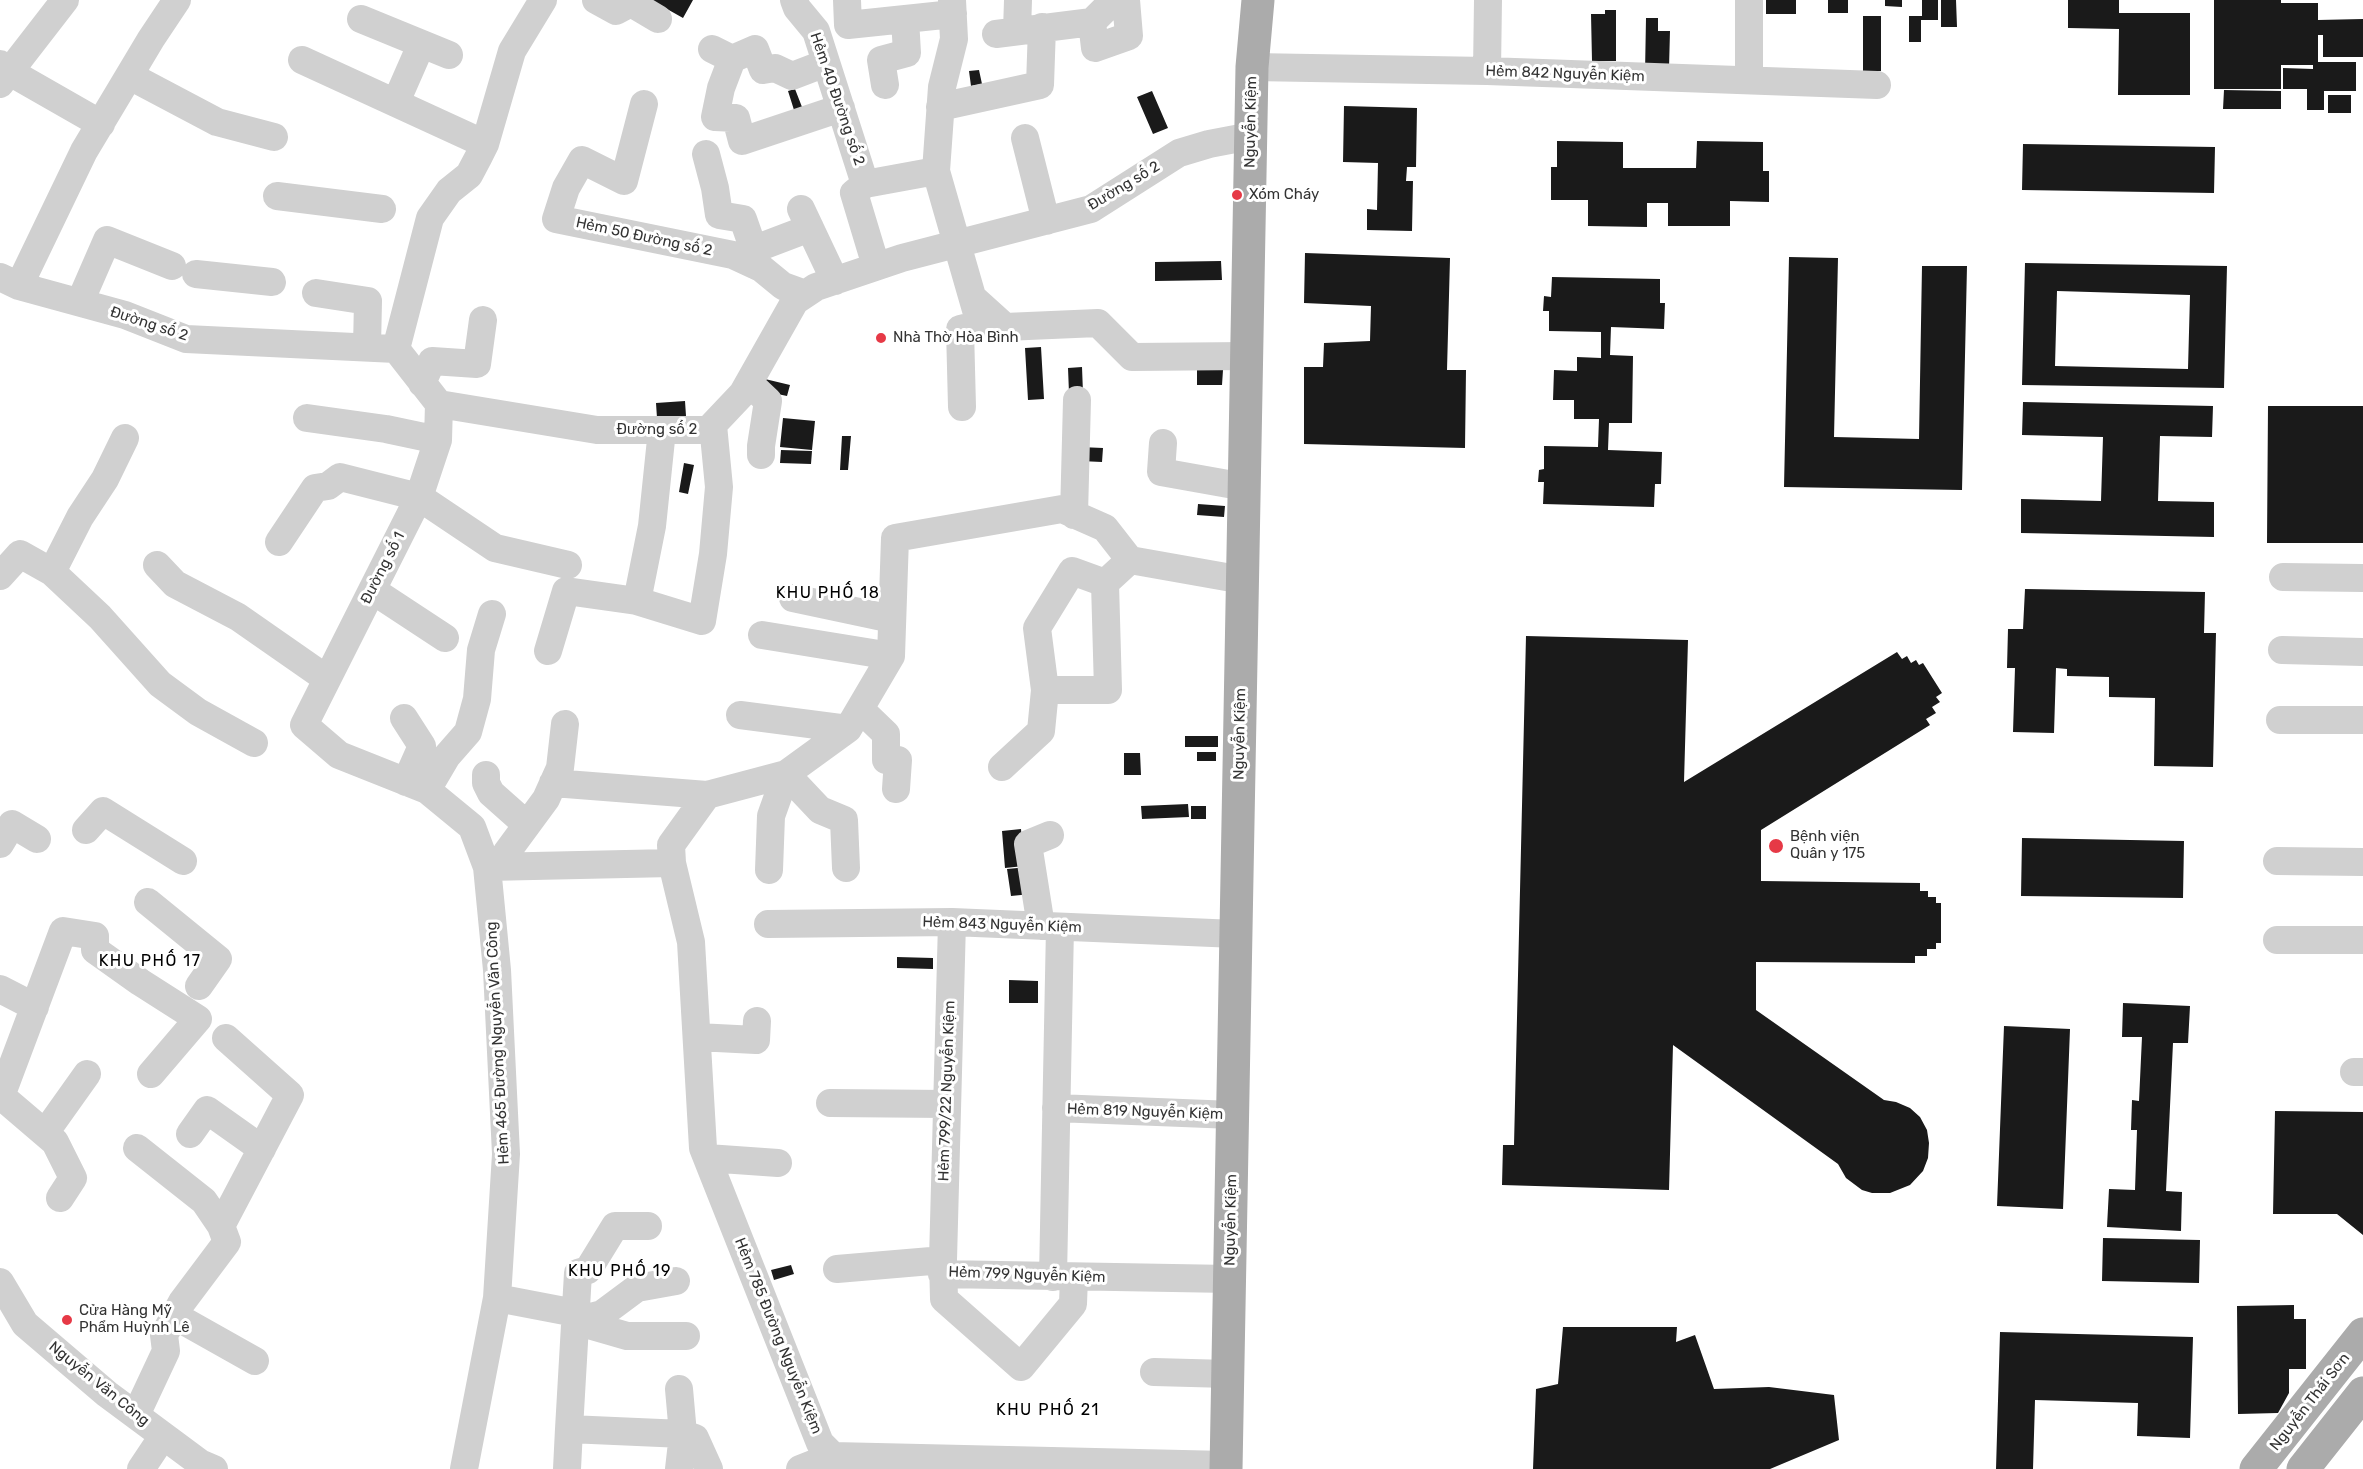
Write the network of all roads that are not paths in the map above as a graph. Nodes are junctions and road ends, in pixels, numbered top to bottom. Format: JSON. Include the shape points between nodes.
{"nodes":[{"id":1,"x":65,"y":0,"type":"edge"},
{"id":2,"x":177,"y":0,"type":"edge"},
{"id":3,"x":543,"y":0,"type":"edge"},
{"id":4,"x":596,"y":0,"type":"edge"},
{"id":5,"x":794,"y":0,"type":"edge"},
{"id":6,"x":847,"y":0,"type":"edge"},
{"id":7,"x":1018,"y":0,"type":"edge"},
{"id":8,"x":1114,"y":0,"type":"edge"},
{"id":9,"x":1126,"y":0,"type":"edge"},
{"id":10,"x":1258,"y":0,"type":"edge"},
{"id":11,"x":1488,"y":0,"type":"edge"},
{"id":12,"x":1749,"y":0,"type":"edge"},
{"id":13,"x":952,"y":7,"type":"edge"},
{"id":14,"x":361,"y":19,"type":"dead end"},
{"id":15,"x":658,"y":19,"type":"dead end"},
{"id":16,"x":905,"y":19,"type":"junction"},
{"id":17,"x":1092,"y":22,"type":"junction"},
{"id":18,"x":1018,"y":31,"type":"junction"},
{"id":19,"x":421,"y":45,"type":"junction"},
{"id":20,"x":449,"y":55,"type":"dead end"},
{"id":21,"x":302,"y":60,"type":"dead end"},
{"id":22,"x":826,"y":63,"type":"junction"},
{"id":23,"x":1252,"y":67,"type":"junction"},
{"id":24,"x":1487,"y":71,"type":"junction"},
{"id":25,"x":3,"y":73,"type":"edge"},
{"id":26,"x":130,"y":76,"type":"junction"},
{"id":27,"x":1749,"y":80,"type":"junction"},
{"id":28,"x":885,"y":85,"type":"dead end"},
{"id":29,"x":1877,"y":85,"type":"dead end"},
{"id":30,"x":396,"y":102,"type":"junction"},
{"id":31,"x":644,"y":104,"type":"dead end"},
{"id":32,"x":940,"y":107,"type":"junction"},
{"id":33,"x":841,"y":108,"type":"junction"},
{"id":34,"x":100,"y":124,"type":"junction"},
{"id":35,"x":1251,"y":136,"type":"junction"},
{"id":36,"x":274,"y":137,"type":"dead end"},
{"id":37,"x":1025,"y":138,"type":"dead end"},
{"id":38,"x":485,"y":144,"type":"junction"},
{"id":39,"x":706,"y":154,"type":"dead end"},
{"id":40,"x":936,"y":171,"type":"junction"},
{"id":41,"x":866,"y":184,"type":"junction"},
{"id":42,"x":277,"y":196,"type":"dead end"},
{"id":43,"x":382,"y":209,"type":"dead end"},
{"id":44,"x":1046,"y":220,"type":"junction"},
{"id":45,"x":955,"y":244,"type":"junction"},
{"id":46,"x":753,"y":258,"type":"junction"},
{"id":47,"x":876,"y":266,"type":"junction"},
{"id":48,"x":9,"y":281,"type":"edge"},
{"id":49,"x":835,"y":281,"type":"junction"},
{"id":50,"x":272,"y":282,"type":"dead end"},
{"id":51,"x":316,"y":293,"type":"dead end"},
{"id":52,"x":805,"y":294,"type":"junction"},
{"id":53,"x":974,"y":299,"type":"junction"},
{"id":54,"x":80,"y":302,"type":"junction"},
{"id":55,"x":483,"y":320,"type":"dead end"},
{"id":56,"x":367,"y":347,"type":"junction"},
{"id":57,"x":396,"y":349,"type":"junction"},
{"id":58,"x":1247,"y":356,"type":"junction"},
{"id":59,"x":749,"y":383,"type":"junction"},
{"id":60,"x":430,"y":394,"type":"junction"},
{"id":61,"x":1077,"y":400,"type":"dead end"},
{"id":62,"x":962,"y":407,"type":"dead end"},
{"id":63,"x":307,"y":418,"type":"dead end"},
{"id":64,"x":713,"y":425,"type":"junction"},
{"id":65,"x":662,"y":430,"type":"junction"},
{"id":66,"x":125,"y":438,"type":"dead end"},
{"id":67,"x":438,"y":440,"type":"junction"},
{"id":68,"x":1163,"y":443,"type":"dead end"},
{"id":69,"x":761,"y":455,"type":"dead end"},
{"id":70,"x":1245,"y":487,"type":"junction"},
{"id":71,"x":419,"y":497,"type":"junction"},
{"id":72,"x":1074,"y":515,"type":"junction"},
{"id":73,"x":279,"y":542,"type":"dead end"},
{"id":74,"x":10,"y":547,"type":"edge"},
{"id":75,"x":1130,"y":560,"type":"junction"},
{"id":76,"x":158,"y":565,"type":"dead end"},
{"id":77,"x":568,"y":566,"type":"dead end"},
{"id":78,"x":52,"y":572,"type":"junction"},
{"id":79,"x":0,"y":576,"type":"edge"},
{"id":80,"x":2283,"y":577,"type":"dead end"},
{"id":81,"x":2363,"y":578,"type":"edge"},
{"id":82,"x":1243,"y":580,"type":"junction"},
{"id":83,"x":1105,"y":583,"type":"junction"},
{"id":84,"x":372,"y":590,"type":"junction"},
{"id":85,"x":793,"y":598,"type":"dead end"},
{"id":86,"x":637,"y":601,"type":"junction"},
{"id":87,"x":492,"y":614,"type":"dead end"},
{"id":88,"x":892,"y":619,"type":"junction"},
{"id":89,"x":762,"y":635,"type":"dead end"},
{"id":90,"x":445,"y":638,"type":"dead end"},
{"id":91,"x":2282,"y":650,"type":"dead end"},
{"id":92,"x":548,"y":651,"type":"dead end"},
{"id":93,"x":2363,"y":652,"type":"edge"},
{"id":94,"x":891,"y":656,"type":"junction"},
{"id":95,"x":327,"y":679,"type":"junction"},
{"id":96,"x":1044,"y":690,"type":"junction"},
{"id":97,"x":740,"y":715,"type":"dead end"},
{"id":98,"x":404,"y":718,"type":"dead end"},
{"id":99,"x":854,"y":719,"type":"junction"},
{"id":100,"x":2280,"y":720,"type":"dead end"},
{"id":101,"x":2363,"y":720,"type":"edge"},
{"id":102,"x":565,"y":724,"type":"dead end"},
{"id":103,"x":304,"y":725,"type":"joint"},
{"id":104,"x":254,"y":743,"type":"dead end"},
{"id":105,"x":1002,"y":767,"type":"dead end"},
{"id":106,"x":786,"y":774,"type":"junction"},
{"id":107,"x":486,"y":775,"type":"dead end"},
{"id":108,"x":553,"y":783,"type":"junction"},
{"id":109,"x":416,"y":786,"type":"junction"},
{"id":110,"x":896,"y":789,"type":"dead end"},
{"id":111,"x":707,"y":795,"type":"junction"},
{"id":112,"x":527,"y":825,"type":"junction"},
{"id":113,"x":86,"y":830,"type":"dead end"},
{"id":114,"x":1050,"y":835,"type":"dead end"},
{"id":115,"x":38,"y":839,"type":"dead end"},
{"id":116,"x":0,"y":844,"type":"edge"},
{"id":117,"x":183,"y":861,"type":"dead end"},
{"id":118,"x":2277,"y":861,"type":"dead end"},
{"id":119,"x":2363,"y":862,"type":"edge"},
{"id":120,"x":672,"y":863,"type":"junction"},
{"id":121,"x":494,"y":866,"type":"junction"},
{"id":122,"x":846,"y":868,"type":"dead end"},
{"id":123,"x":769,"y":870,"type":"dead end"},
{"id":124,"x":148,"y":902,"type":"dead end"},
{"id":125,"x":952,"y":922,"type":"junction"},
{"id":126,"x":768,"y":924,"type":"dead end"},
{"id":127,"x":1050,"y":926,"type":"junction"},
{"id":128,"x":1236,"y":934,"type":"junction"},
{"id":129,"x":2277,"y":940,"type":"dead end"},
{"id":130,"x":2363,"y":940,"type":"edge"},
{"id":131,"x":199,"y":986,"type":"dead end"},
{"id":132,"x":0,"y":989,"type":"edge"},
{"id":133,"x":35,"y":1007,"type":"junction"},
{"id":134,"x":757,"y":1021,"type":"dead end"},
{"id":135,"x":697,"y":1037,"type":"junction"},
{"id":136,"x":226,"y":1038,"type":"dead end"},
{"id":137,"x":5,"y":1068,"type":"edge"},
{"id":138,"x":87,"y":1074,"type":"dead end"},
{"id":139,"x":151,"y":1074,"type":"dead end"},
{"id":140,"x":830,"y":1103,"type":"dead end"},
{"id":141,"x":947,"y":1104,"type":"junction"},
{"id":142,"x":1056,"y":1108,"type":"junction"},
{"id":143,"x":1233,"y":1115,"type":"junction"},
{"id":144,"x":45,"y":1133,"type":"junction"},
{"id":145,"x":190,"y":1134,"type":"dead end"},
{"id":146,"x":137,"y":1148,"type":"dead end"},
{"id":147,"x":262,"y":1149,"type":"junction"},
{"id":148,"x":707,"y":1158,"type":"junction"},
{"id":149,"x":778,"y":1162,"type":"dead end"},
{"id":150,"x":60,"y":1198,"type":"dead end"},
{"id":151,"x":221,"y":1226,"type":"junction"},
{"id":152,"x":648,"y":1226,"type":"dead end"},
{"id":153,"x":942,"y":1267,"type":"junction"},
{"id":154,"x":837,"y":1269,"type":"dead end"},
{"id":155,"x":1064,"y":1277,"type":"junction"},
{"id":156,"x":1230,"y":1279,"type":"junction"},
{"id":157,"x":676,"y":1281,"type":"dead end"},
{"id":158,"x":0,"y":1282,"type":"edge"},
{"id":159,"x":497,"y":1298,"type":"junction"},
{"id":160,"x":175,"y":1316,"type":"junction"},
{"id":161,"x":575,"y":1321,"type":"junction"},
{"id":162,"x":2363,"y":1334,"type":"edge"},
{"id":163,"x":686,"y":1336,"type":"dead end"},
{"id":164,"x":255,"y":1361,"type":"dead end"},
{"id":165,"x":1154,"y":1372,"type":"dead end"},
{"id":166,"x":1228,"y":1374,"type":"junction"},
{"id":167,"x":679,"y":1389,"type":"dead end"},
{"id":168,"x":2363,"y":1393,"type":"edge"},
{"id":169,"x":136,"y":1415,"type":"junction"},
{"id":170,"x":569,"y":1429,"type":"junction"},
{"id":171,"x":683,"y":1434,"type":"junction"},
{"id":172,"x":163,"y":1436,"type":"junction"},
{"id":173,"x":833,"y":1456,"type":"junction"},
{"id":174,"x":204,"y":1467,"type":"edge"},
{"id":175,"x":471,"y":1467,"type":"edge"},
{"id":176,"x":1226,"y":1467,"type":"edge"},
{"id":177,"x":141,"y":1469,"type":"edge"},
{"id":178,"x":567,"y":1469,"type":"edge"},
{"id":179,"x":679,"y":1469,"type":"edge"},
{"id":180,"x":709,"y":1469,"type":"edge"},
{"id":181,"x":800,"y":1469,"type":"edge"},
{"id":182,"x":2256,"y":1469,"type":"edge"},
{"id":183,"x":2304,"y":1469,"type":"edge"}],
"edges":[{"from":1,"to":25,"type":"street"},
{"from":2,"to":26,"type":"street"},
{"from":3,"to":38,"type":"street","via":[[512,51]]},
{"from":4,"to":15,"type":"street","via":[[616,11],[631,3]]},
{"from":5,"to":22,"type":"street","name":"Hẻm 40 Đường số 2","via":[[816,31]]},
{"from":6,"to":16,"type":"street","via":[[848,24]]},
{"from":7,"to":18,"type":"street"},
{"from":8,"to":17,"type":"street"},
{"from":9,"to":17,"type":"street","via":[[1129,36],[1095,48]]},
{"from":10,"to":23,"type":"main road","name":"Nguyễn Kiệm"},
{"from":11,"to":24,"type":"street"},
{"from":12,"to":27,"type":"street"},
{"from":13,"to":16,"type":"street"},
{"from":13,"to":32,"type":"street","via":[[954,39]]},
{"from":14,"to":19,"type":"street"},
{"from":16,"to":28,"type":"street","via":[[907,53],[881,60]]},
{"from":17,"to":18,"type":"street"},
{"from":18,"to":32,"type":"street","via":[[1040,85]]},
{"from":19,"to":20,"type":"street"},
{"from":19,"to":30,"type":"street"},
{"from":21,"to":30,"type":"street"},
{"from":22,"to":33,"type":"street","name":"Hẻm 40 Đường số 2"},
{"from":22,"to":33,"type":"street","via":[[792,76],[775,68],[763,70],[755,49],[722,54],[715,117],[736,118],[742,141]]},
{"from":23,"to":24,"type":"street","name":"Hẻm 842 Nguyễn Kiệm"},
{"from":23,"to":35,"type":"main road","name":"Nguyễn Kiệm"},
{"from":24,"to":27,"type":"street","name":"Hẻm 842 Nguyễn Kiệm"},
{"from":25,"to":34,"type":"street"},
{"from":26,"to":34,"type":"street"},
{"from":26,"to":36,"type":"street","via":[[217,122]]},
{"from":27,"to":29,"type":"street","name":"Hẻm 842 Nguyễn Kiệm"},
{"from":30,"to":38,"type":"street"},
{"from":31,"to":46,"type":"street","name":"Hẻm 50 Đường số 2","via":[[624,181],[582,160],[566,188],[556,219]]},
{"from":32,"to":40,"type":"street"},
{"from":33,"to":41,"type":"street","name":"Hẻm 40 Đường số 2"},
{"from":34,"to":48,"type":"street"},
{"from":35,"to":44,"type":"street","name":"Đường số 2","via":[[1179,153],[1091,209]]},
{"from":35,"to":58,"type":"main road","name":"Nguyễn Kiệm"},
{"from":37,"to":44,"type":"street"},
{"from":38,"to":57,"type":"street","via":[[469,175],[449,191],[430,218]]},
{"from":39,"to":46,"type":"street","via":[[719,215],[743,219]]},
{"from":40,"to":41,"type":"street"},
{"from":40,"to":45,"type":"street"},
{"from":41,"to":47,"type":"street","name":"Hẻm 40 Đường số 2","via":[[854,193]]},
{"from":42,"to":43,"type":"street"},
{"from":44,"to":45,"type":"street","name":"Đường số 2"},
{"from":45,"to":47,"type":"street","name":"Đường số 2"},
{"from":45,"to":53,"type":"street"},
{"from":46,"to":49,"type":"street","via":[[806,218]]},
{"from":46,"to":52,"type":"street","name":"Hẻm 50 Đường số 2","via":[[783,286]]},
{"from":47,"to":49,"type":"street","name":"Đường số 2"},
{"from":48,"to":54,"type":"street","name":"Đường số 2"},
{"from":49,"to":52,"type":"street","name":"Đường số 2"},
{"from":50,"to":54,"type":"street","via":[[184,270],[107,240]]},
{"from":51,"to":56,"type":"street","via":[[368,301]]},
{"from":52,"to":59,"type":"street","name":"Đường số 2","via":[[795,301]]},
{"from":53,"to":58,"type":"street","via":[[1005,327],[1098,323],[1132,357]]},
{"from":53,"to":62,"type":"street","via":[[980,324],[960,329]]},
{"from":54,"to":56,"type":"street","name":"Đường số 2","via":[[186,339]]},
{"from":55,"to":60,"type":"street","via":[[477,364],[432,361]]},
{"from":56,"to":57,"type":"street","name":"Đường số 2"},
{"from":57,"to":60,"type":"street"},
{"from":58,"to":70,"type":"main road","name":"Nguyễn Kiệm"},
{"from":59,"to":64,"type":"street","name":"Đường số 2"},
{"from":59,"to":69,"type":"street","via":[[768,401]]},
{"from":60,"to":65,"type":"street","name":"Đường số 2","via":[[597,430]]},
{"from":60,"to":67,"type":"street","name":"Đường số 1"},
{"from":61,"to":72,"type":"street"},
{"from":63,"to":67,"type":"street"},
{"from":64,"to":65,"type":"street","name":"Đường số 2","via":[[708,430]]},
{"from":64,"to":86,"type":"street","via":[[719,487],[702,621]]},
{"from":65,"to":86,"type":"street","via":[[652,526]]},
{"from":66,"to":78,"type":"street"},
{"from":67,"to":71,"type":"street","name":"Đường số 1"},
{"from":68,"to":70,"type":"street","via":[[1161,472]]},
{"from":70,"to":82,"type":"main road","name":"Nguyễn Kiệm"},
{"from":71,"to":73,"type":"street","via":[[340,477],[328,486],[315,488]]},
{"from":71,"to":77,"type":"street","via":[[495,548]]},
{"from":71,"to":84,"type":"street","name":"Đường số 1"},
{"from":72,"to":75,"type":"street","via":[[1105,528]]},
{"from":72,"to":88,"type":"street","via":[[1062,509],[895,538]]},
{"from":74,"to":78,"type":"street"},
{"from":74,"to":79,"type":"street"},
{"from":75,"to":82,"type":"street"},
{"from":75,"to":83,"type":"street"},
{"from":76,"to":95,"type":"street","via":[[175,584],[238,617]]},
{"from":78,"to":104,"type":"street","via":[[100,617],[160,684],[198,712]]},
{"from":80,"to":81,"type":"street"},
{"from":82,"to":128,"type":"main road","name":"Nguyễn Kiệm"},
{"from":83,"to":96,"type":"street","via":[[1072,571],[1037,628]]},
{"from":83,"to":96,"type":"street","via":[[1108,690]]},
{"from":84,"to":90,"type":"street"},
{"from":84,"to":95,"type":"street","name":"Đường số 1"},
{"from":85,"to":88,"type":"street"},
{"from":86,"to":92,"type":"street","via":[[566,591]]},
{"from":87,"to":109,"type":"street","via":[[481,650],[477,699],[468,732]]},
{"from":88,"to":94,"type":"street"},
{"from":89,"to":94,"type":"street"},
{"from":91,"to":93,"type":"street"},
{"from":94,"to":99,"type":"street"},
{"from":95,"to":103,"type":"street","name":"Đường số 1"},
{"from":96,"to":105,"type":"street","via":[[1041,731]]},
{"from":97,"to":99,"type":"street"},
{"from":98,"to":109,"type":"street","via":[[422,746]]},
{"from":99,"to":106,"type":"street"},
{"from":99,"to":110,"type":"street","via":[[886,734],[886,760],[898,760]]},
{"from":100,"to":101,"type":"street"},
{"from":102,"to":108,"type":"street","via":[[560,768]]},
{"from":103,"to":109,"type":"street","name":"Hẻm 465 Đường Nguyễn Văn Công","via":[[339,755]]},
{"from":106,"to":111,"type":"street"},
{"from":106,"to":122,"type":"street","via":[[820,810],[844,820]]},
{"from":106,"to":123,"type":"street","via":[[771,816]]},
{"from":107,"to":112,"type":"street","via":[[491,793]]},
{"from":108,"to":111,"type":"street"},
{"from":108,"to":112,"type":"street"},
{"from":109,"to":121,"type":"street","name":"Hẻm 465 Đường Nguyễn Văn Công","via":[[472,827]]},
{"from":111,"to":120,"type":"street","via":[[671,845]]},
{"from":112,"to":121,"type":"street"},
{"from":113,"to":117,"type":"street","via":[[103,811]]},
{"from":114,"to":127,"type":"street","name":"Hẻm 819 Nguyễn Kiệm","via":[[1028,844]]},
{"from":115,"to":116,"type":"street","via":[[12,824]]},
{"from":118,"to":119,"type":"street"},
{"from":120,"to":121,"type":"street"},
{"from":120,"to":135,"type":"street","name":"Hẻm 785 Đường Nguyễn Kiệm","via":[[691,942]]},
{"from":121,"to":159,"type":"street","name":"Hẻm 465 Đường Nguyễn Văn Công","via":[[506,1154]]},
{"from":124,"to":131,"type":"street","via":[[218,958]]},
{"from":125,"to":126,"type":"street","name":"Hẻm 843 Nguyễn Kiệm"},
{"from":125,"to":127,"type":"street","name":"Hẻm 843 Nguyễn Kiệm"},
{"from":125,"to":141,"type":"street","name":"Hẻm 799/22 Nguyễn Kiệm"},
{"from":127,"to":128,"type":"street","name":"Hẻm 843 Nguyễn Kiệm"},
{"from":127,"to":142,"type":"street","name":"Hẻm 819 Nguyễn Kiệm"},
{"from":128,"to":143,"type":"main road","name":"Nguyễn Kiệm"},
{"from":129,"to":130,"type":"street"},
{"from":132,"to":133,"type":"street"},
{"from":133,"to":137,"type":"street"},
{"from":133,"to":139,"type":"street","via":[[63,932],[95,936],[95,950],[198,1019]]},
{"from":134,"to":135,"type":"street","via":[[756,1040]]},
{"from":135,"to":148,"type":"street","name":"Hẻm 785 Đường Nguyễn Kiệm","via":[[703,1148]]},
{"from":136,"to":147,"type":"street","via":[[290,1095]]},
{"from":137,"to":144,"type":"street","via":[[1,1096]]},
{"from":138,"to":144,"type":"street"},
{"from":140,"to":141,"type":"street"},
{"from":141,"to":153,"type":"street","name":"Hẻm 799/22 Nguyễn Kiệm"},
{"from":142,"to":143,"type":"street","name":"Hẻm 819 Nguyễn Kiệm"},
{"from":142,"to":155,"type":"street","name":"Hẻm 819 Nguyễn Kiệm"},
{"from":143,"to":156,"type":"main road","name":"Nguyễn Kiệm"},
{"from":144,"to":150,"type":"street","via":[[55,1142],[73,1178]]},
{"from":145,"to":147,"type":"street","via":[[207,1110]]},
{"from":146,"to":151,"type":"street","via":[[204,1202]]},
{"from":147,"to":151,"type":"street"},
{"from":148,"to":149,"type":"street"},
{"from":148,"to":173,"type":"street","name":"Hẻm 785 Đường Nguyễn Kiệm","via":[[820,1443]]},
{"from":151,"to":160,"type":"street","via":[[227,1242]]},
{"from":152,"to":161,"type":"street","via":[[615,1226],[588,1270],[578,1273]]},
{"from":153,"to":154,"type":"street","name":"Hẻm 799 Nguyễn Kiệm"},
{"from":153,"to":155,"type":"street","name":"Hẻm 799 Nguyễn Kiệm"},
{"from":153,"to":155,"type":"street","name":"Hẻm 799/22 Nguyễn Kiệm","via":[[944,1299],[1021,1367],[1073,1304]]},
{"from":155,"to":156,"type":"street","name":"Hẻm 799 Nguyễn Kiệm"},
{"from":156,"to":166,"type":"main road","name":"Nguyễn Kiệm"},
{"from":157,"to":161,"type":"street","via":[[637,1288],[602,1314]]},
{"from":158,"to":169,"type":"street","name":"Nguyễn Văn Công","via":[[25,1324]]},
{"from":159,"to":161,"type":"street","via":[[570,1312]]},
{"from":159,"to":175,"type":"street","name":"Hẻm 465 Đường Nguyễn Văn Công"},
{"from":160,"to":164,"type":"street"},
{"from":160,"to":169,"type":"street","via":[[164,1335],[166,1351]]},
{"from":161,"to":163,"type":"street","via":[[627,1336]]},
{"from":161,"to":170,"type":"street"},
{"from":162,"to":182,"type":"main road","name":"Nguyễn Thái Sơn"},
{"from":165,"to":166,"type":"street"},
{"from":166,"to":176,"type":"main road","name":"Nguyễn Kiệm"},
{"from":167,"to":171,"type":"street"},
{"from":168,"to":183,"type":"main road"},
{"from":169,"to":172,"type":"street","name":"Nguyễn Văn Công"},
{"from":170,"to":171,"type":"street"},
{"from":170,"to":178,"type":"street"},
{"from":171,"to":179,"type":"street"},
{"from":171,"to":180,"type":"street","via":[[695,1438]]},
{"from":172,"to":174,"type":"street","name":"Nguyễn Văn Công"},
{"from":172,"to":177,"type":"street"},
{"from":173,"to":176,"type":"street"},
{"from":173,"to":181,"type":"street"}]}
